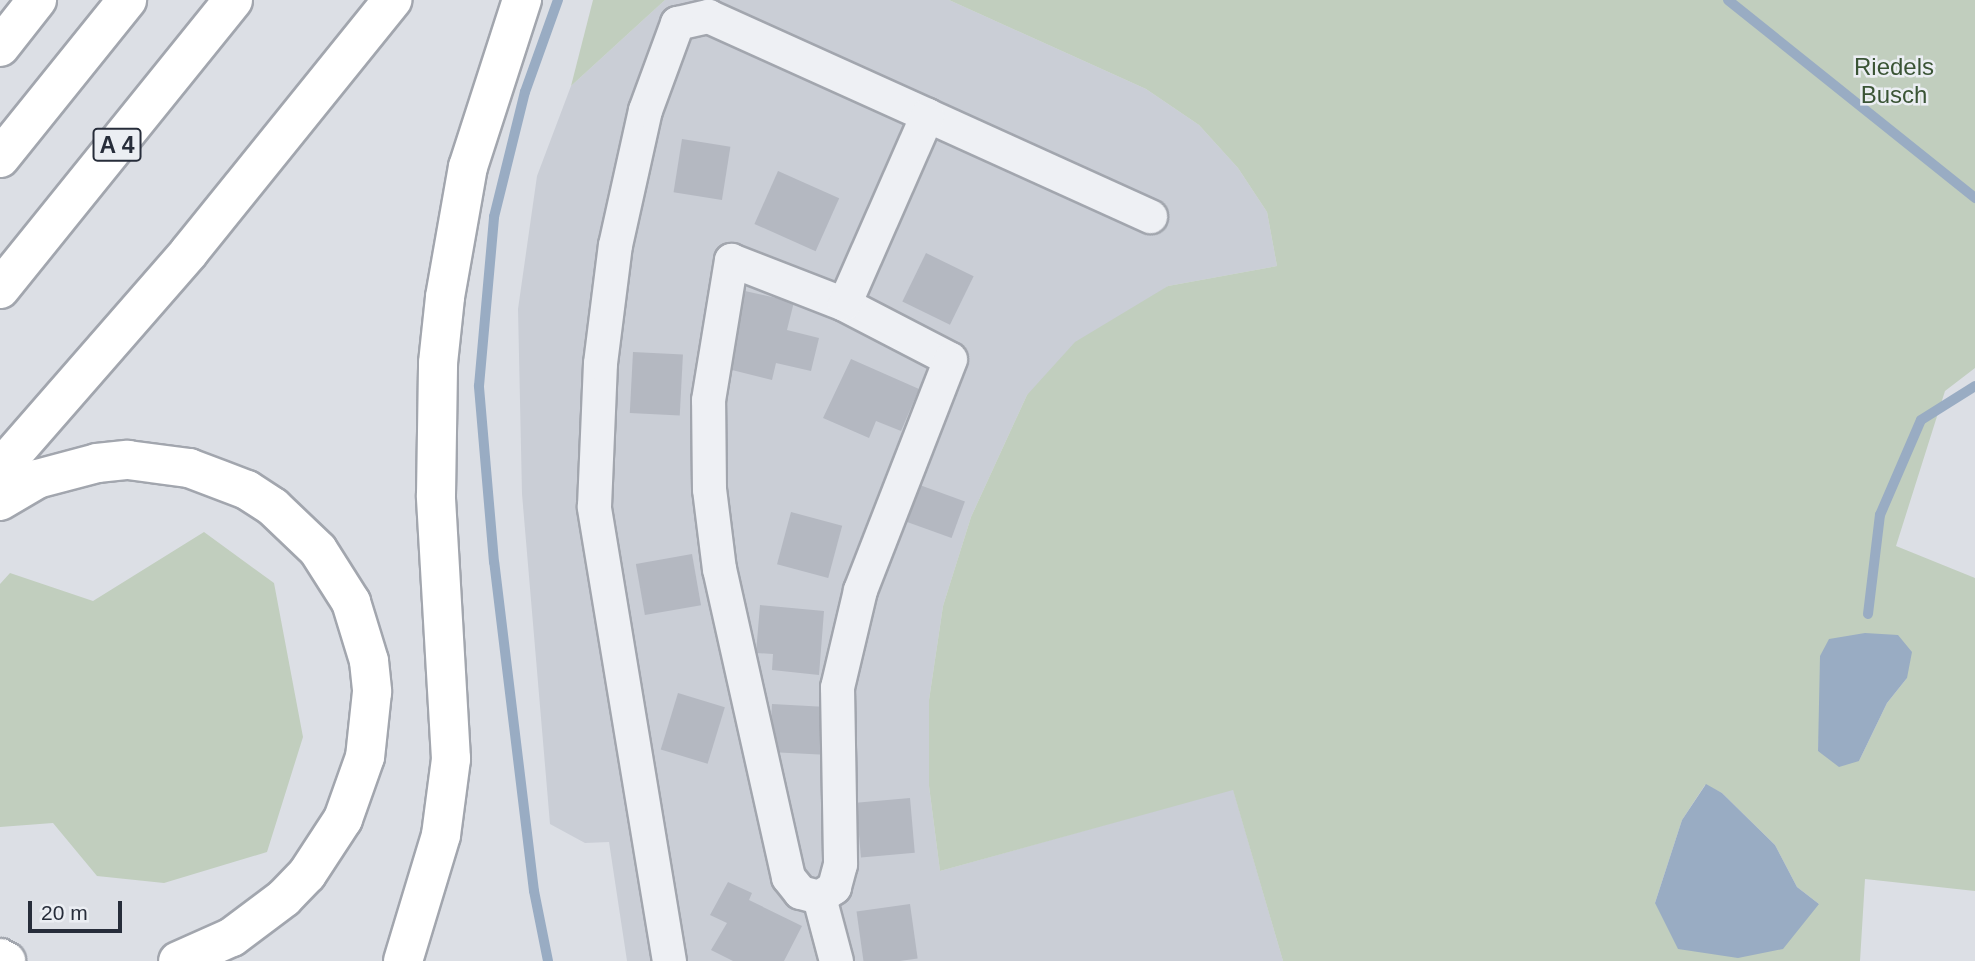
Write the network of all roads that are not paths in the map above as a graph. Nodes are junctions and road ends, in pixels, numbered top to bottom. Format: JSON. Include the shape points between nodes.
{"nodes":[{"id":1,"x":37,"y":0,"type":"edge"},
{"id":2,"x":127,"y":0,"type":"edge"},
{"id":3,"x":233,"y":0,"type":"edge"},
{"id":4,"x":392,"y":0,"type":"edge"},
{"id":5,"x":522,"y":0,"type":"edge"},
{"id":6,"x":0,"y":47,"type":"edge"},
{"id":7,"x":927,"y":115,"type":"junction"},
{"id":8,"x":0,"y":158,"type":"edge"},
{"id":9,"x":1150,"y":216,"type":"dead end"},
{"id":10,"x":0,"y":289,"type":"edge"},
{"id":11,"x":845,"y":304,"type":"junction"},
{"id":12,"x":0,"y":469,"type":"edge"},
{"id":13,"x":0,"y":501,"type":"edge"},
{"id":14,"x":819,"y":897,"type":"junction"},
{"id":15,"x":0,"y":958,"type":"edge"},
{"id":16,"x":6,"y":961,"type":"edge"},
{"id":17,"x":178,"y":961,"type":"edge"},
{"id":18,"x":403,"y":961,"type":"edge"},
{"id":19,"x":668,"y":961,"type":"edge"},
{"id":20,"x":836,"y":961,"type":"edge"}],
"edges":[{"from":1,"to":6,"type":"highway"},
{"from":2,"to":8,"type":"highway"},
{"from":3,"to":10,"type":"highway","number":"A 4"},
{"from":4,"to":12,"type":"highway","via":[[190,252]]},
{"from":5,"to":18,"type":"highway","via":[[468,167],[444,297],[435,455],[451,759],[441,835]]},
{"from":7,"to":9,"type":"lane"},
{"from":7,"to":11,"type":"lane"},
{"from":7,"to":19,"type":"lane","via":[[708,16],[677,23],[645,110],[610,284],[600,363],[594,506]]},
{"from":11,"to":14,"type":"lane","via":[[950,359],[860,590],[837,687],[839,864],[834,887]]},
{"from":11,"to":14,"type":"lane","via":[[731,260],[708,400],[709,489],[719,569],[789,877],[800,892]]},
{"from":13,"to":17,"type":"highway","via":[[37,480],[97,463],[128,460],[189,468],[247,490],[273,507],[318,550],[351,602],[369,661],[372,692],[365,757],[343,819],[307,874],[285,898],[232,937]]},
{"from":14,"to":20,"type":"lane"},
{"from":15,"to":16,"type":"highway"}]}
